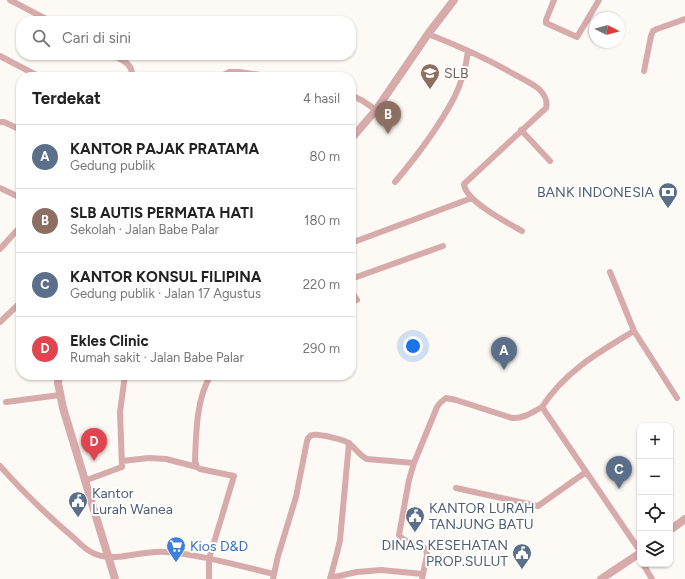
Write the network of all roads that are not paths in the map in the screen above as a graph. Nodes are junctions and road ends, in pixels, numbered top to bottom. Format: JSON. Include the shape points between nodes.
{"nodes":[{"id":1,"x":10,"y":0,"type":"edge"},
{"id":2,"x":454,"y":0,"type":"edge"},
{"id":3,"x":554,"y":0,"type":"edge"},
{"id":4,"x":599,"y":0,"type":"edge"},
{"id":5,"x":40,"y":16,"type":"edge"},
{"id":6,"x":685,"y":19,"type":"edge"},
{"id":7,"x":428,"y":34,"type":"junction"},
{"id":8,"x":468,"y":51,"type":"junction"},
{"id":9,"x":0,"y":56,"type":"edge"},
{"id":10,"x":121,"y":60,"type":"edge"},
{"id":11,"x":644,"y":71,"type":"dead end"},
{"id":12,"x":30,"y":72,"type":"edge"},
{"id":13,"x":132,"y":72,"type":"edge"},
{"id":14,"x":356,"y":98,"type":"edge"},
{"id":15,"x":376,"y":110,"type":"junction"},
{"id":16,"x":0,"y":122,"type":"edge"},
{"id":17,"x":16,"y":128,"type":"edge"},
{"id":18,"x":522,"y":130,"type":"junction"},
{"id":19,"x":356,"y":133,"type":"edge"},
{"id":20,"x":550,"y":161,"type":"dead end"},
{"id":21,"x":395,"y":182,"type":"dead end"},
{"id":22,"x":0,"y":188,"type":"edge"},
{"id":23,"x":16,"y":196,"type":"edge"},
{"id":24,"x":472,"y":198,"type":"junction"},
{"id":25,"x":16,"y":231,"type":"edge"},
{"id":26,"x":522,"y":231,"type":"dead end"},
{"id":27,"x":356,"y":241,"type":"edge"},
{"id":28,"x":442,"y":246,"type":"dead end"},
{"id":29,"x":0,"y":248,"type":"edge"},
{"id":30,"x":610,"y":272,"type":"dead end"},
{"id":31,"x":356,"y":277,"type":"edge"},
{"id":32,"x":16,"y":307,"type":"edge"},
{"id":33,"x":0,"y":322,"type":"edge"},
{"id":34,"x":634,"y":331,"type":"junction"},
{"id":35,"x":59,"y":380,"type":"edge"},
{"id":36,"x":124,"y":380,"type":"edge"},
{"id":37,"x":208,"y":380,"type":"edge"},
{"id":38,"x":60,"y":394,"type":"junction"},
{"id":39,"x":677,"y":398,"type":"dead end"},
{"id":40,"x":6,"y":402,"type":"dead end"},
{"id":41,"x":542,"y":407,"type":"junction"},
{"id":42,"x":349,"y":443,"type":"junction"},
{"id":43,"x":122,"y":461,"type":"junction"},
{"id":44,"x":414,"y":463,"type":"junction"},
{"id":45,"x":0,"y":466,"type":"edge"},
{"id":46,"x":197,"y":467,"type":"junction"},
{"id":47,"x":586,"y":472,"type":"junction"},
{"id":48,"x":84,"y":481,"type":"junction"},
{"id":49,"x":456,"y":488,"type":"dead end"},
{"id":50,"x":685,"y":519,"type":"edge"},
{"id":51,"x":673,"y":528,"type":"edge"},
{"id":52,"x":637,"y":551,"type":"edge"},
{"id":53,"x":637,"y":555,"type":"edge"},
{"id":54,"x":108,"y":558,"type":"junction"},
{"id":55,"x":209,"y":559,"type":"junction"},
{"id":56,"x":645,"y":567,"type":"edge"},
{"id":57,"x":274,"y":576,"type":"edge"},
{"id":58,"x":422,"y":576,"type":"edge"},
{"id":59,"x":330,"y":578,"type":"edge"},
{"id":60,"x":115,"y":579,"type":"edge"},
{"id":61,"x":209,"y":579,"type":"edge"},
{"id":62,"x":601,"y":579,"type":"edge"},
{"id":63,"x":652,"y":579,"type":"edge"}],
"edges":[{"from":1,"to":5,"type":"street"},
{"from":2,"to":7,"type":"street"},
{"from":3,"to":4,"type":"street","via":[[546,23],[576,37]]},
{"from":6,"to":11,"type":"street","via":[[653,31]]},
{"from":7,"to":8,"type":"street"},
{"from":7,"to":15,"type":"street"},
{"from":8,"to":18,"type":"street","via":[[525,80],[544,95],[546,108]]},
{"from":8,"to":21,"type":"street","via":[[466,66],[454,97],[434,131]]},
{"from":9,"to":12,"type":"street"},
{"from":10,"to":13,"type":"street","via":[[131,68]]},
{"from":14,"to":15,"type":"street"},
{"from":15,"to":19,"type":"street"},
{"from":16,"to":17,"type":"street"},
{"from":18,"to":20,"type":"street"},
{"from":18,"to":24,"type":"street","via":[[464,183],[464,188]]},
{"from":22,"to":23,"type":"street"},
{"from":24,"to":26,"type":"street"},
{"from":24,"to":27,"type":"street"},
{"from":25,"to":29,"type":"street"},
{"from":28,"to":31,"type":"street"},
{"from":30,"to":34,"type":"street"},
{"from":32,"to":33,"type":"street"},
{"from":34,"to":39,"type":"street"},
{"from":34,"to":41,"type":"street","via":[[572,372],[551,393]]},
{"from":35,"to":38,"type":"street"},
{"from":36,"to":43,"type":"street","via":[[120,412]]},
{"from":37,"to":46,"type":"street","via":[[203,390],[198,417],[195,462]]},
{"from":38,"to":40,"type":"street"},
{"from":38,"to":48,"type":"street"},
{"from":41,"to":44,"type":"street","via":[[524,416],[512,418],[446,398],[437,407]]},
{"from":41,"to":47,"type":"street"},
{"from":42,"to":44,"type":"street","via":[[367,459]]},
{"from":42,"to":57,"type":"street","via":[[325,436],[314,435],[307,439],[296,497]]},
{"from":42,"to":59,"type":"street","via":[[340,540]]},
{"from":43,"to":46,"type":"street","via":[[150,458]]},
{"from":43,"to":48,"type":"street","via":[[122,468]]},
{"from":44,"to":58,"type":"street","via":[[399,535],[406,542],[426,549]]},
{"from":45,"to":54,"type":"street","via":[[86,550]]},
{"from":46,"to":55,"type":"street","via":[[234,476]]},
{"from":47,"to":49,"type":"street","via":[[538,506]]},
{"from":47,"to":52,"type":"street"},
{"from":48,"to":54,"type":"street"},
{"from":50,"to":51,"type":"street"},
{"from":53,"to":62,"type":"street"},
{"from":54,"to":55,"type":"street","via":[[159,552]]},
{"from":54,"to":60,"type":"street"},
{"from":55,"to":57,"type":"street"},
{"from":55,"to":61,"type":"street"},
{"from":56,"to":63,"type":"street"},
{"from":58,"to":59,"type":"street","via":[[381,570]]}]}
